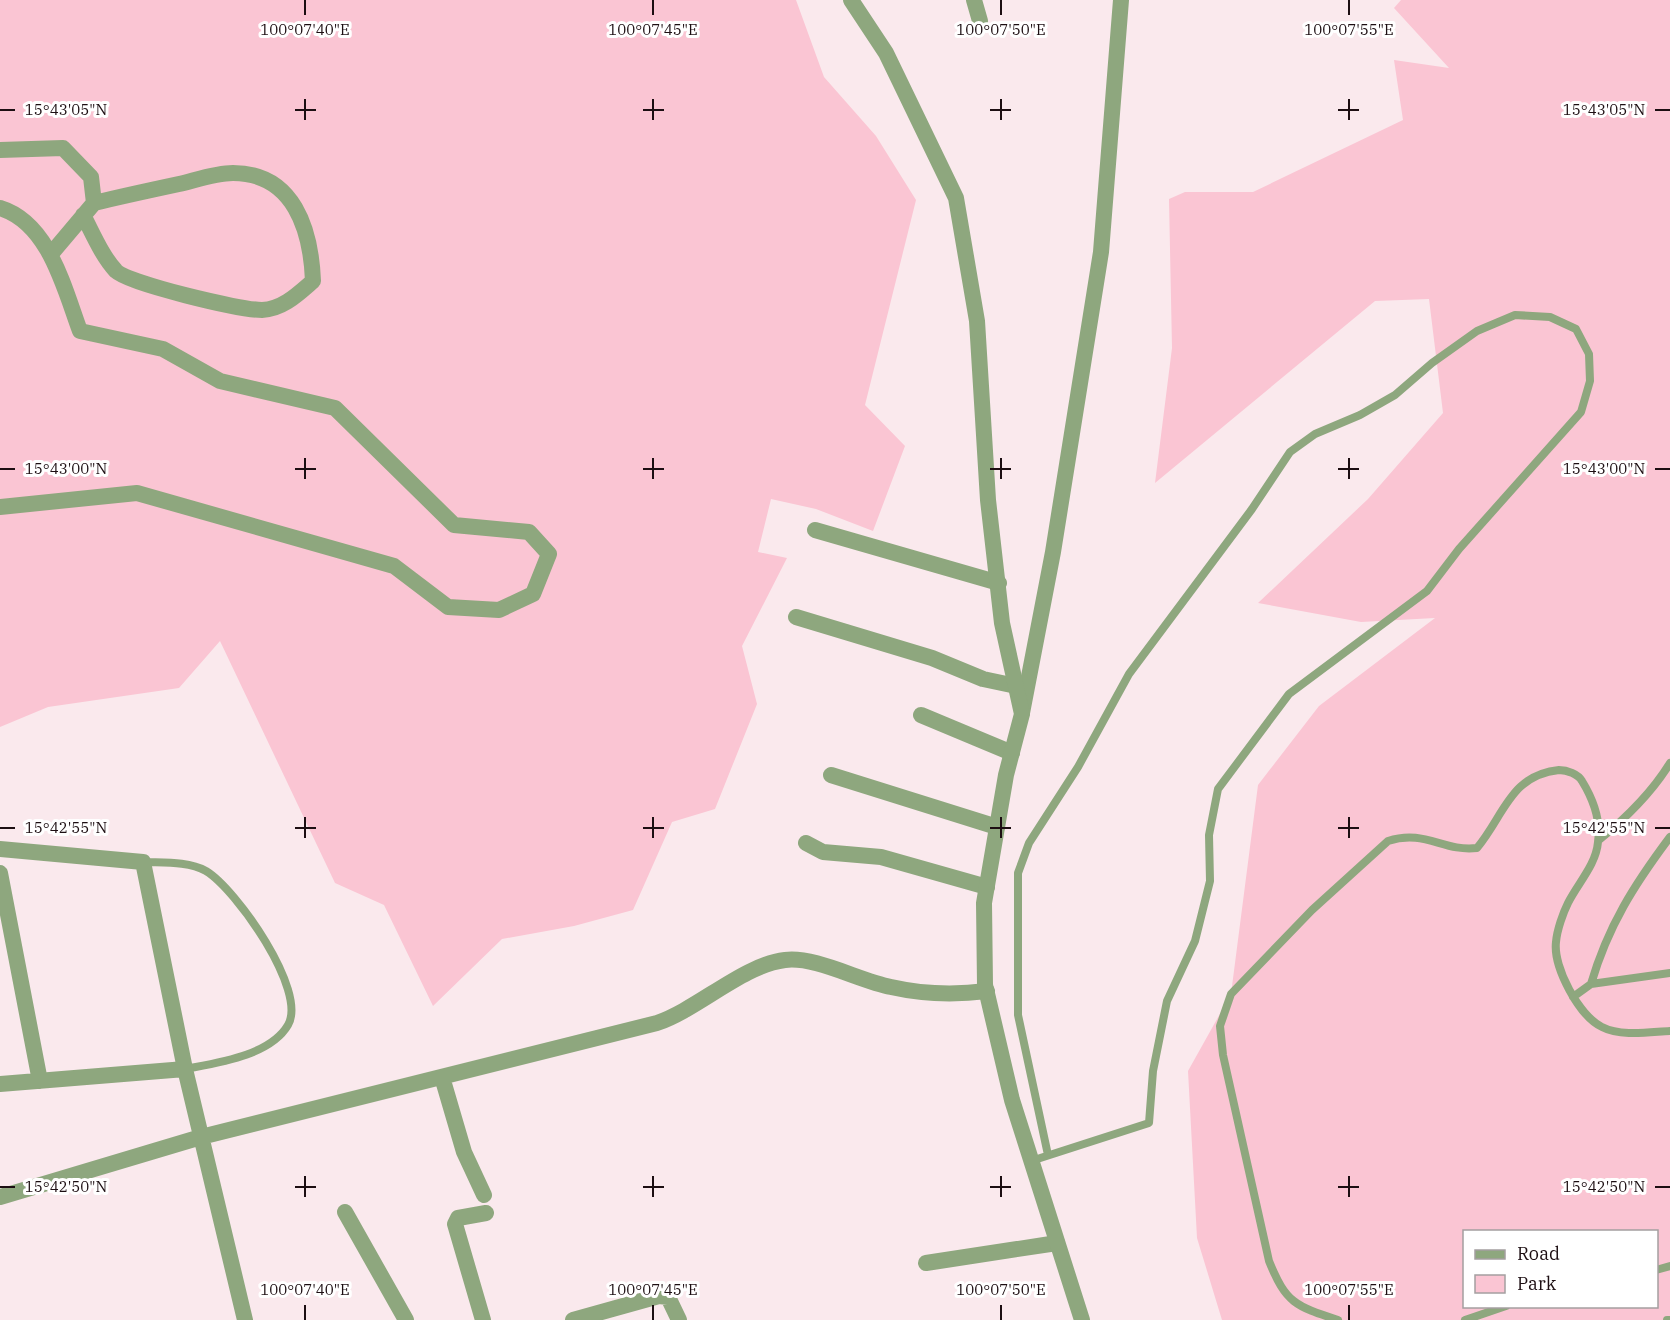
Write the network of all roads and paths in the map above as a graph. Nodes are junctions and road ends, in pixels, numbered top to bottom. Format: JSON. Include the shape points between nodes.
{"nodes":[{"id":1,"x":850,"y":0,"type":"edge"},
{"id":2,"x":974,"y":0,"type":"edge"},
{"id":3,"x":1121,"y":0,"type":"edge"},
{"id":4,"x":980,"y":21,"type":"dead end"},
{"id":5,"x":0,"y":150,"type":"edge"},
{"id":6,"x":0,"y":208,"type":"edge"},
{"id":7,"x":89,"y":209,"type":"junction"},
{"id":8,"x":51,"y":254,"type":"junction"},
{"id":9,"x":0,"y":507,"type":"edge"},
{"id":10,"x":815,"y":530,"type":"dead end"},
{"id":11,"x":999,"y":583,"type":"junction"},
{"id":12,"x":796,"y":617,"type":"dead end"},
{"id":13,"x":1016,"y":686,"type":"junction"},
{"id":14,"x":1022,"y":714,"type":"junction"},
{"id":15,"x":921,"y":716,"type":"dead end"},
{"id":16,"x":1012,"y":753,"type":"junction"},
{"id":17,"x":1670,"y":763,"type":"edge"},
{"id":18,"x":831,"y":776,"type":"dead end"},
{"id":19,"x":997,"y":827,"type":"junction"},
{"id":20,"x":1670,"y":837,"type":"edge"},
{"id":21,"x":1599,"y":840,"type":"junction"},
{"id":22,"x":806,"y":843,"type":"dead end"},
{"id":23,"x":0,"y":849,"type":"edge"},
{"id":24,"x":143,"y":862,"type":"junction"},
{"id":25,"x":0,"y":873,"type":"edge"},
{"id":26,"x":987,"y":887,"type":"junction"},
{"id":27,"x":1670,"y":973,"type":"edge"},
{"id":28,"x":1591,"y":984,"type":"junction"},
{"id":29,"x":987,"y":991,"type":"junction"},
{"id":30,"x":1573,"y":997,"type":"junction"},
{"id":31,"x":1670,"y":1031,"type":"edge"},
{"id":32,"x":185,"y":1069,"type":"junction"},
{"id":33,"x":442,"y":1077,"type":"junction"},
{"id":34,"x":40,"y":1081,"type":"junction"},
{"id":35,"x":0,"y":1084,"type":"edge"},
{"id":36,"x":201,"y":1137,"type":"junction"},
{"id":37,"x":1048,"y":1155,"type":"junction"},
{"id":38,"x":1030,"y":1161,"type":"junction"},
{"id":39,"x":484,"y":1195,"type":"dead end"},
{"id":40,"x":0,"y":1197,"type":"edge"},
{"id":41,"x":345,"y":1212,"type":"dead end"},
{"id":42,"x":486,"y":1213,"type":"dead end"},
{"id":43,"x":1057,"y":1243,"type":"junction"},
{"id":44,"x":926,"y":1263,"type":"dead end"},
{"id":45,"x":1500,"y":1308,"type":"edge"},
{"id":46,"x":245,"y":1320,"type":"edge"},
{"id":47,"x":406,"y":1320,"type":"edge"},
{"id":48,"x":483,"y":1320,"type":"edge"},
{"id":49,"x":573,"y":1320,"type":"edge"},
{"id":50,"x":679,"y":1320,"type":"edge"},
{"id":51,"x":1082,"y":1320,"type":"edge"},
{"id":52,"x":1338,"y":1320,"type":"edge"},
{"id":53,"x":1465,"y":1320,"type":"edge"}],
"edges":[{"from":1,"to":11,"type":"street","via":[[886,53],[956,198],[977,321],[988,500]]},
{"from":2,"to":4,"type":"street"},
{"from":3,"to":14,"type":"street","via":[[1101,252],[1053,552]]},
{"from":5,"to":7,"type":"street","via":[[63,148],[91,177]]},
{"from":6,"to":8,"type":"street","via":[[17,213]]},
{"from":7,"to":7,"type":"street","via":[[233,173],[256,177],[279,186],[295,205],[312,261],[313,281],[282,306],[262,310],[137,282],[116,271],[104,255]]},
{"from":7,"to":8,"type":"street"},
{"from":8,"to":9,"type":"street","via":[[80,330],[163,349],[220,381],[335,408],[454,525],[529,532],[549,554],[533,594],[499,610],[448,607],[394,566],[136,493]]},
{"from":10,"to":11,"type":"street"},
{"from":11,"to":13,"type":"street","via":[[1002,623]]},
{"from":12,"to":13,"type":"street"},
{"from":13,"to":14,"type":"street"},
{"from":14,"to":16,"type":"street"},
{"from":15,"to":16,"type":"street"},
{"from":16,"to":19,"type":"street"},
{"from":17,"to":21,"type":"lane","via":[[1658,783],[1626,818]]},
{"from":18,"to":19,"type":"street"},
{"from":19,"to":26,"type":"street"},
{"from":20,"to":28,"type":"lane","via":[[1626,898],[1602,946]]},
{"from":21,"to":30,"type":"lane","via":[[1596,856],[1567,904],[1556,942],[1557,960]]},
{"from":21,"to":52,"type":"lane","via":[[1592,797],[1580,778],[1564,770],[1541,772],[1524,783],[1477,848],[1464,850],[1424,837],[1403,836],[1388,841],[1312,910],[1231,994],[1220,1026],[1223,1055],[1269,1260],[1281,1290],[1302,1309]]},
{"from":22,"to":26,"type":"street","via":[[823,852],[881,857]]},
{"from":23,"to":24,"type":"street"},
{"from":24,"to":32,"type":"street"},
{"from":24,"to":32,"type":"lane","via":[[195,867],[225,885],[258,927],[288,992],[292,1012],[287,1026],[260,1049],[236,1059]]},
{"from":25,"to":34,"type":"street"},
{"from":26,"to":29,"type":"street"},
{"from":27,"to":28,"type":"lane"},
{"from":28,"to":30,"type":"lane"},
{"from":29,"to":33,"type":"street","via":[[940,993],[891,987],[802,960],[784,960],[763,967],[677,1016],[657,1023]]},
{"from":29,"to":38,"type":"street"},
{"from":30,"to":31,"type":"lane","via":[[1602,1027],[1628,1032]]},
{"from":32,"to":34,"type":"street"},
{"from":32,"to":36,"type":"street"},
{"from":33,"to":36,"type":"street"},
{"from":33,"to":39,"type":"street","via":[[464,1152]]},
{"from":34,"to":35,"type":"street"},
{"from":36,"to":40,"type":"street"},
{"from":36,"to":46,"type":"street"},
{"from":37,"to":37,"type":"lane","via":[[1018,1015],[1018,873],[1029,843],[1078,767],[1129,674],[1290,452],[1315,434],[1395,395],[1477,331],[1515,315],[1550,316],[1576,329],[1589,354],[1590,381],[1581,412],[1459,549],[1427,591],[1288,694],[1218,789],[1209,835],[1210,881],[1195,941],[1167,1001],[1153,1071],[1149,1124]]},
{"from":37,"to":38,"type":"lane"},
{"from":38,"to":43,"type":"street"},
{"from":41,"to":47,"type":"street"},
{"from":42,"to":48,"type":"street","via":[[458,1218],[454,1224]]},
{"from":43,"to":44,"type":"street"},
{"from":43,"to":51,"type":"street"},
{"from":45,"to":53,"type":"lane"},
{"from":49,"to":50,"type":"street","via":[[659,1296],[668,1297]]}]}
